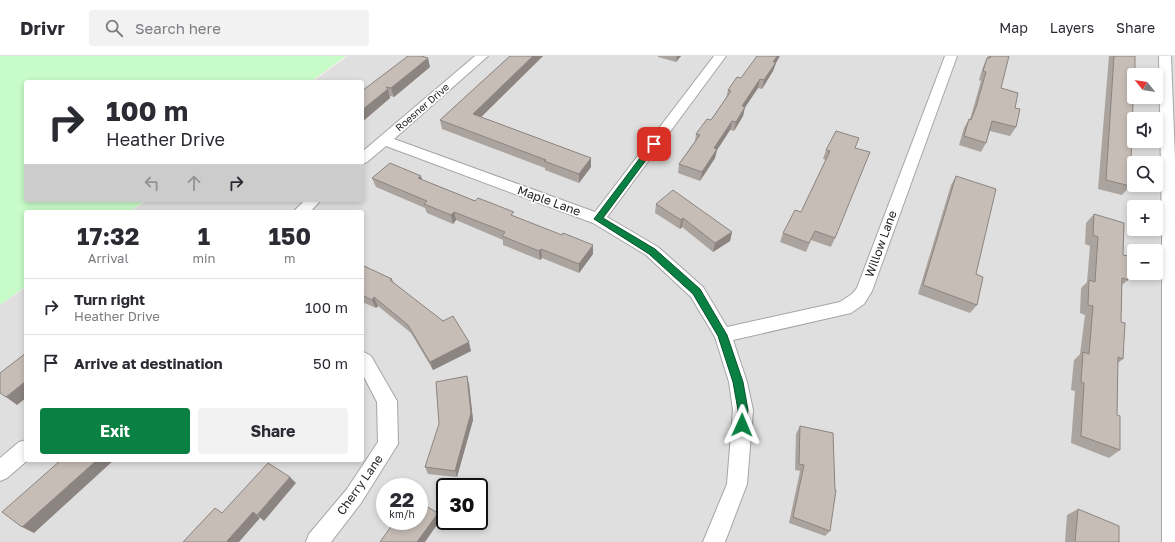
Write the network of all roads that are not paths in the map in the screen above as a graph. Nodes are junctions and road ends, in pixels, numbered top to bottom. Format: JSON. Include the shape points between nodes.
{"nodes":[{"id":1,"x":482,"y":56,"type":"edge"},
{"id":2,"x":720,"y":56,"type":"edge"},
{"id":3,"x":951,"y":56,"type":"edge"},
{"id":4,"x":1165,"y":56,"type":"edge"},
{"id":5,"x":384,"y":140,"type":"junction"},
{"id":6,"x":364,"y":157,"type":"edge"},
{"id":7,"x":312,"y":202,"type":"edge"},
{"id":8,"x":303,"y":210,"type":"edge"},
{"id":9,"x":598,"y":219,"type":"junction"},
{"id":10,"x":1172,"y":232,"type":"edge"},
{"id":11,"x":723,"y":335,"type":"junction"},
{"id":12,"x":364,"y":360,"type":"edge"},
{"id":13,"x":24,"y":451,"type":"edge"},
{"id":14,"x":0,"y":471,"type":"edge"},
{"id":15,"x":317,"y":542,"type":"edge"},
{"id":16,"x":714,"y":542,"type":"edge"},
{"id":17,"x":1173,"y":542,"type":"edge"}],
"edges":[{"from":1,"to":5,"type":"street","name":"Roesner Drive"},
{"from":2,"to":9,"type":"street"},
{"from":3,"to":11,"type":"street","name":"Willow Lane","via":[[867,284],[858,299],[845,308]]},
{"from":4,"to":10,"type":"street"},
{"from":5,"to":6,"type":"street","name":"Roesner Drive"},
{"from":5,"to":9,"type":"street","name":"Maple Lane"},
{"from":7,"to":8,"type":"street"},
{"from":9,"to":11,"type":"street","name":"Maple Lane","via":[[652,251],[697,292]]},
{"from":10,"to":17,"type":"street"},
{"from":11,"to":16,"type":"street","name":"Maple Lane","via":[[738,382],[743,410],[737,484]]},
{"from":12,"to":15,"type":"street","name":"Cherry Lane","via":[[388,401],[388,444],[354,496]]},
{"from":13,"to":14,"type":"street"}]}
